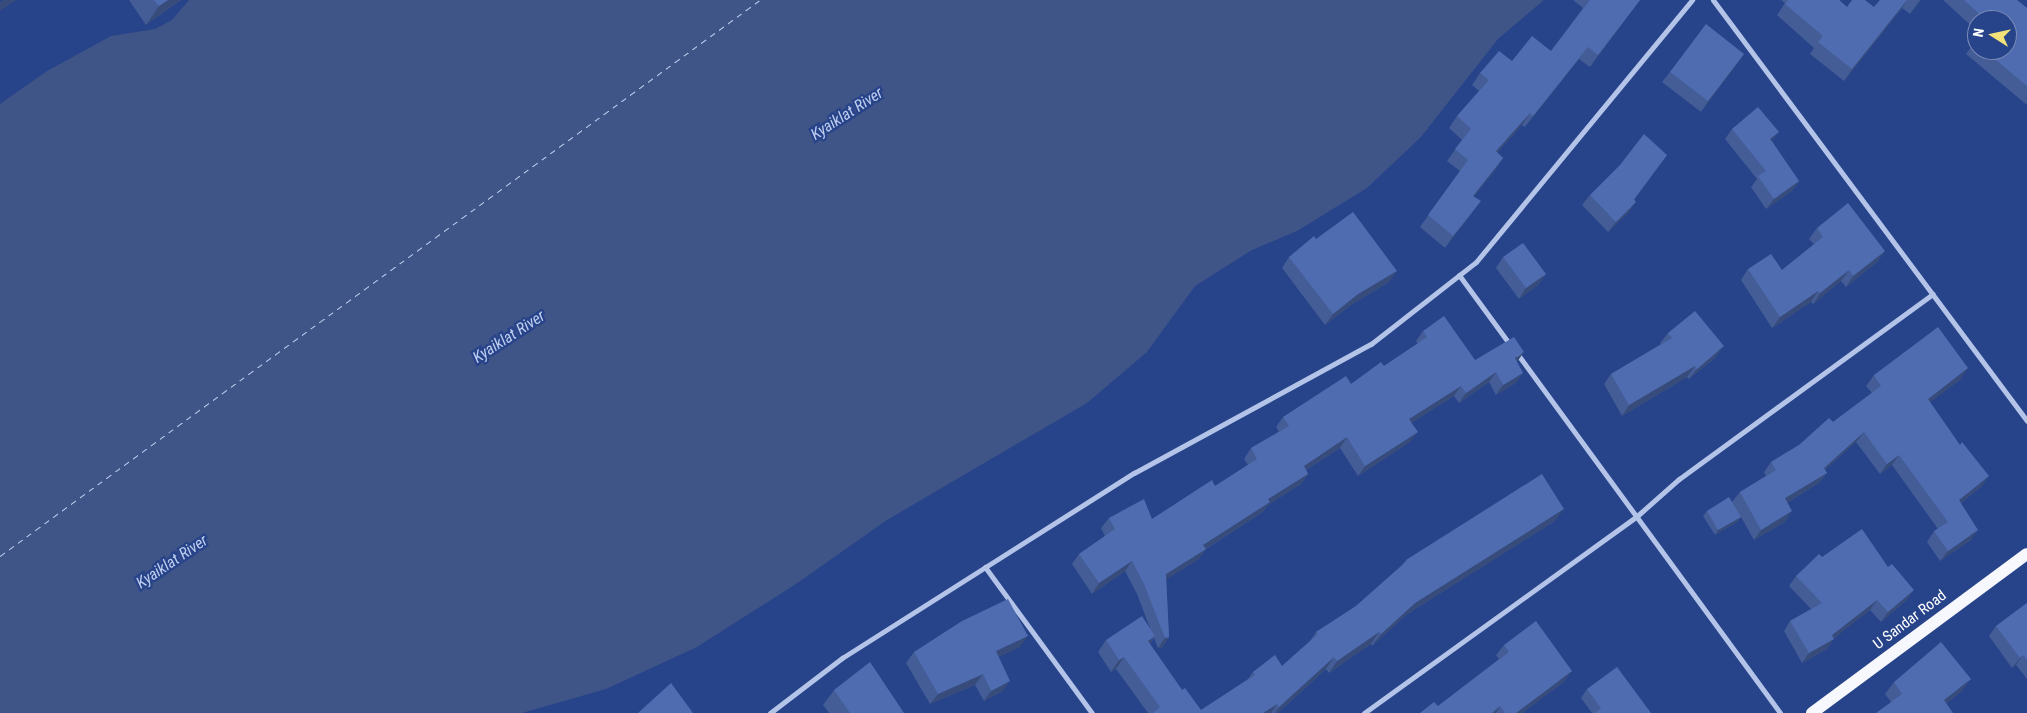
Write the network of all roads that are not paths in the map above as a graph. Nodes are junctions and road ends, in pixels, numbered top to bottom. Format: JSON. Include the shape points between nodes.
{"nodes":[{"id":1,"x":1692,"y":0,"type":"edge"},
{"id":2,"x":1713,"y":0,"type":"edge"},
{"id":3,"x":1459,"y":275,"type":"junction"},
{"id":4,"x":1933,"y":294,"type":"junction"},
{"id":5,"x":2027,"y":420,"type":"edge"},
{"id":6,"x":1637,"y":516,"type":"junction"},
{"id":7,"x":2027,"y":554,"type":"edge"},
{"id":8,"x":985,"y":567,"type":"junction"},
{"id":9,"x":770,"y":713,"type":"edge"},
{"id":10,"x":1092,"y":713,"type":"edge"},
{"id":11,"x":1364,"y":713,"type":"edge"},
{"id":12,"x":1780,"y":713,"type":"edge"},
{"id":13,"x":1812,"y":713,"type":"edge"}],
"edges":[{"from":1,"to":3,"type":"street","via":[[1476,262]]},
{"from":2,"to":4,"type":"street"},
{"from":3,"to":6,"type":"street"},
{"from":3,"to":8,"type":"street","via":[[1371,344],[1134,473]]},
{"from":4,"to":5,"type":"street"},
{"from":4,"to":6,"type":"street","via":[[1679,479]]},
{"from":6,"to":11,"type":"street"},
{"from":6,"to":12,"type":"street"},
{"from":7,"to":13,"type":"main road","name":"U Sandar Road"},
{"from":8,"to":9,"type":"street","via":[[842,658]]},
{"from":8,"to":10,"type":"street"}]}
